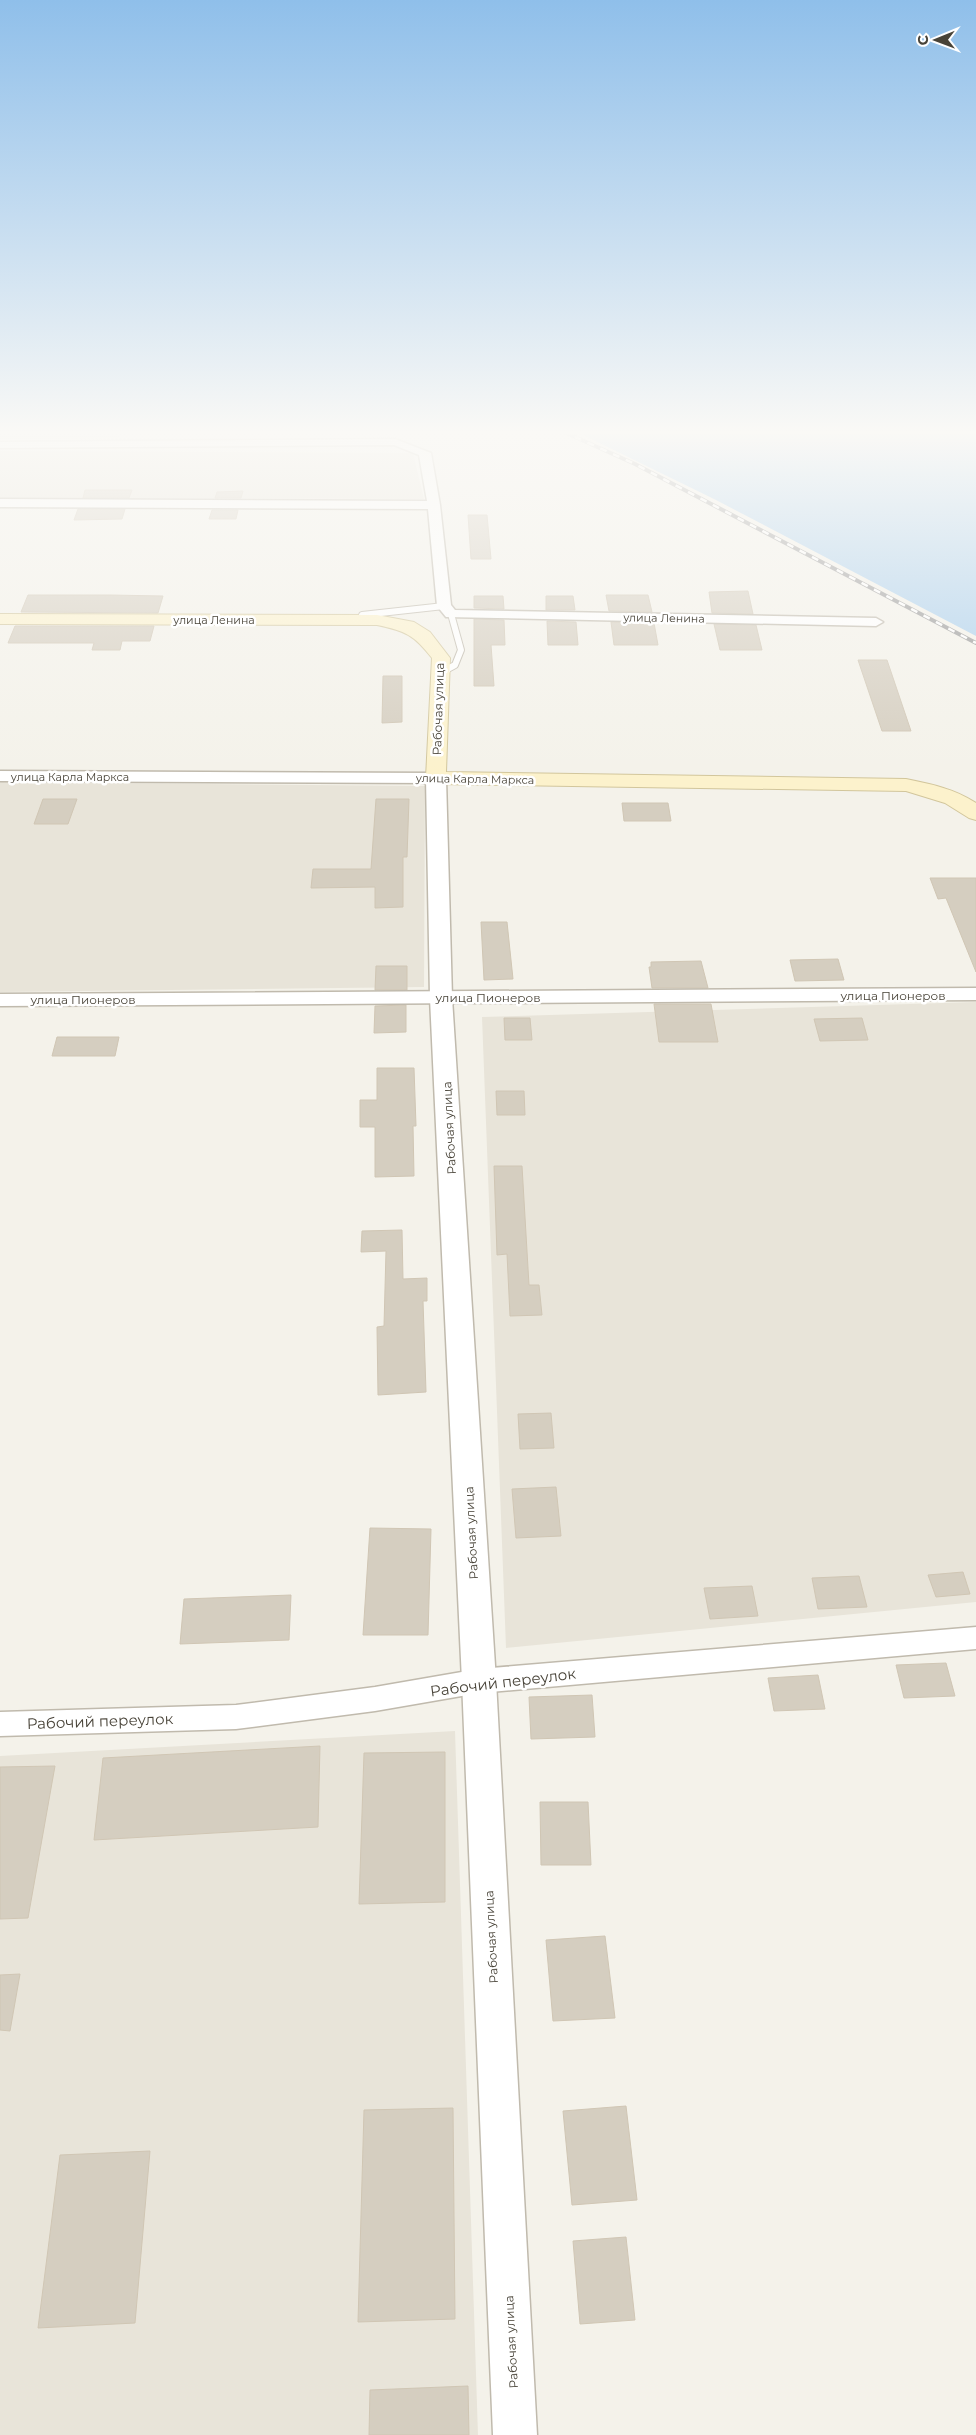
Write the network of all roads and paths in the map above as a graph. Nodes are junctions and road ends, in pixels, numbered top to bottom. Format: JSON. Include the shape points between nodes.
{"nodes":[{"id":1,"x":439,"y":545,"type":"edge"},
{"id":2,"x":447,"y":610,"type":"junction"},
{"id":3,"x":0,"y":618,"type":"edge"},
{"id":4,"x":361,"y":620,"type":"junction"},
{"id":5,"x":876,"y":622,"type":"dead end"},
{"id":6,"x":424,"y":636,"type":"joint"},
{"id":7,"x":440,"y":673,"type":"junction"},
{"id":8,"x":0,"y":776,"type":"edge"},
{"id":9,"x":436,"y":778,"type":"junction"},
{"id":10,"x":976,"y":814,"type":"edge"},
{"id":11,"x":976,"y":994,"type":"edge"},
{"id":12,"x":441,"y":998,"type":"junction"},
{"id":13,"x":0,"y":1000,"type":"edge"},
{"id":14,"x":976,"y":1638,"type":"edge"},
{"id":15,"x":479,"y":1681,"type":"junction"},
{"id":16,"x":0,"y":1724,"type":"edge"},
{"id":17,"x":515,"y":2435,"type":"edge"}],
"edges":[{"from":1,"to":2,"type":"street"},
{"from":2,"to":4,"type":"lane","via":[[362,615]]},
{"from":2,"to":5,"type":"street","name":"улица Ленина"},
{"from":2,"to":7,"type":"lane","via":[[461,650],[455,665]]},
{"from":3,"to":4,"type":"main road","name":"улица Ленина"},
{"from":4,"to":6,"type":"main road","name":"улица Ленина","via":[[408,626]]},
{"from":6,"to":7,"type":"main road","name":"Рабочая улица","via":[[441,658]]},
{"from":7,"to":9,"type":"main road","name":"Рабочая улица"},
{"from":8,"to":9,"type":"street","name":"улица Карла Маркса"},
{"from":9,"to":10,"type":"main road","name":"улица Карла Маркса","via":[[906,785],[949,796]]},
{"from":9,"to":12,"type":"street","name":"Рабочая улица"},
{"from":11,"to":12,"type":"street","name":"улица Пионеров"},
{"from":12,"to":13,"type":"street","name":"улица Пионеров"},
{"from":12,"to":15,"type":"street","name":"Рабочая улица"},
{"from":14,"to":15,"type":"street","name":"Рабочий переулок"},
{"from":15,"to":16,"type":"street","name":"Рабочий переулок","via":[[376,1699],[236,1717]]},
{"from":15,"to":17,"type":"street","name":"Рабочая улица"}]}
